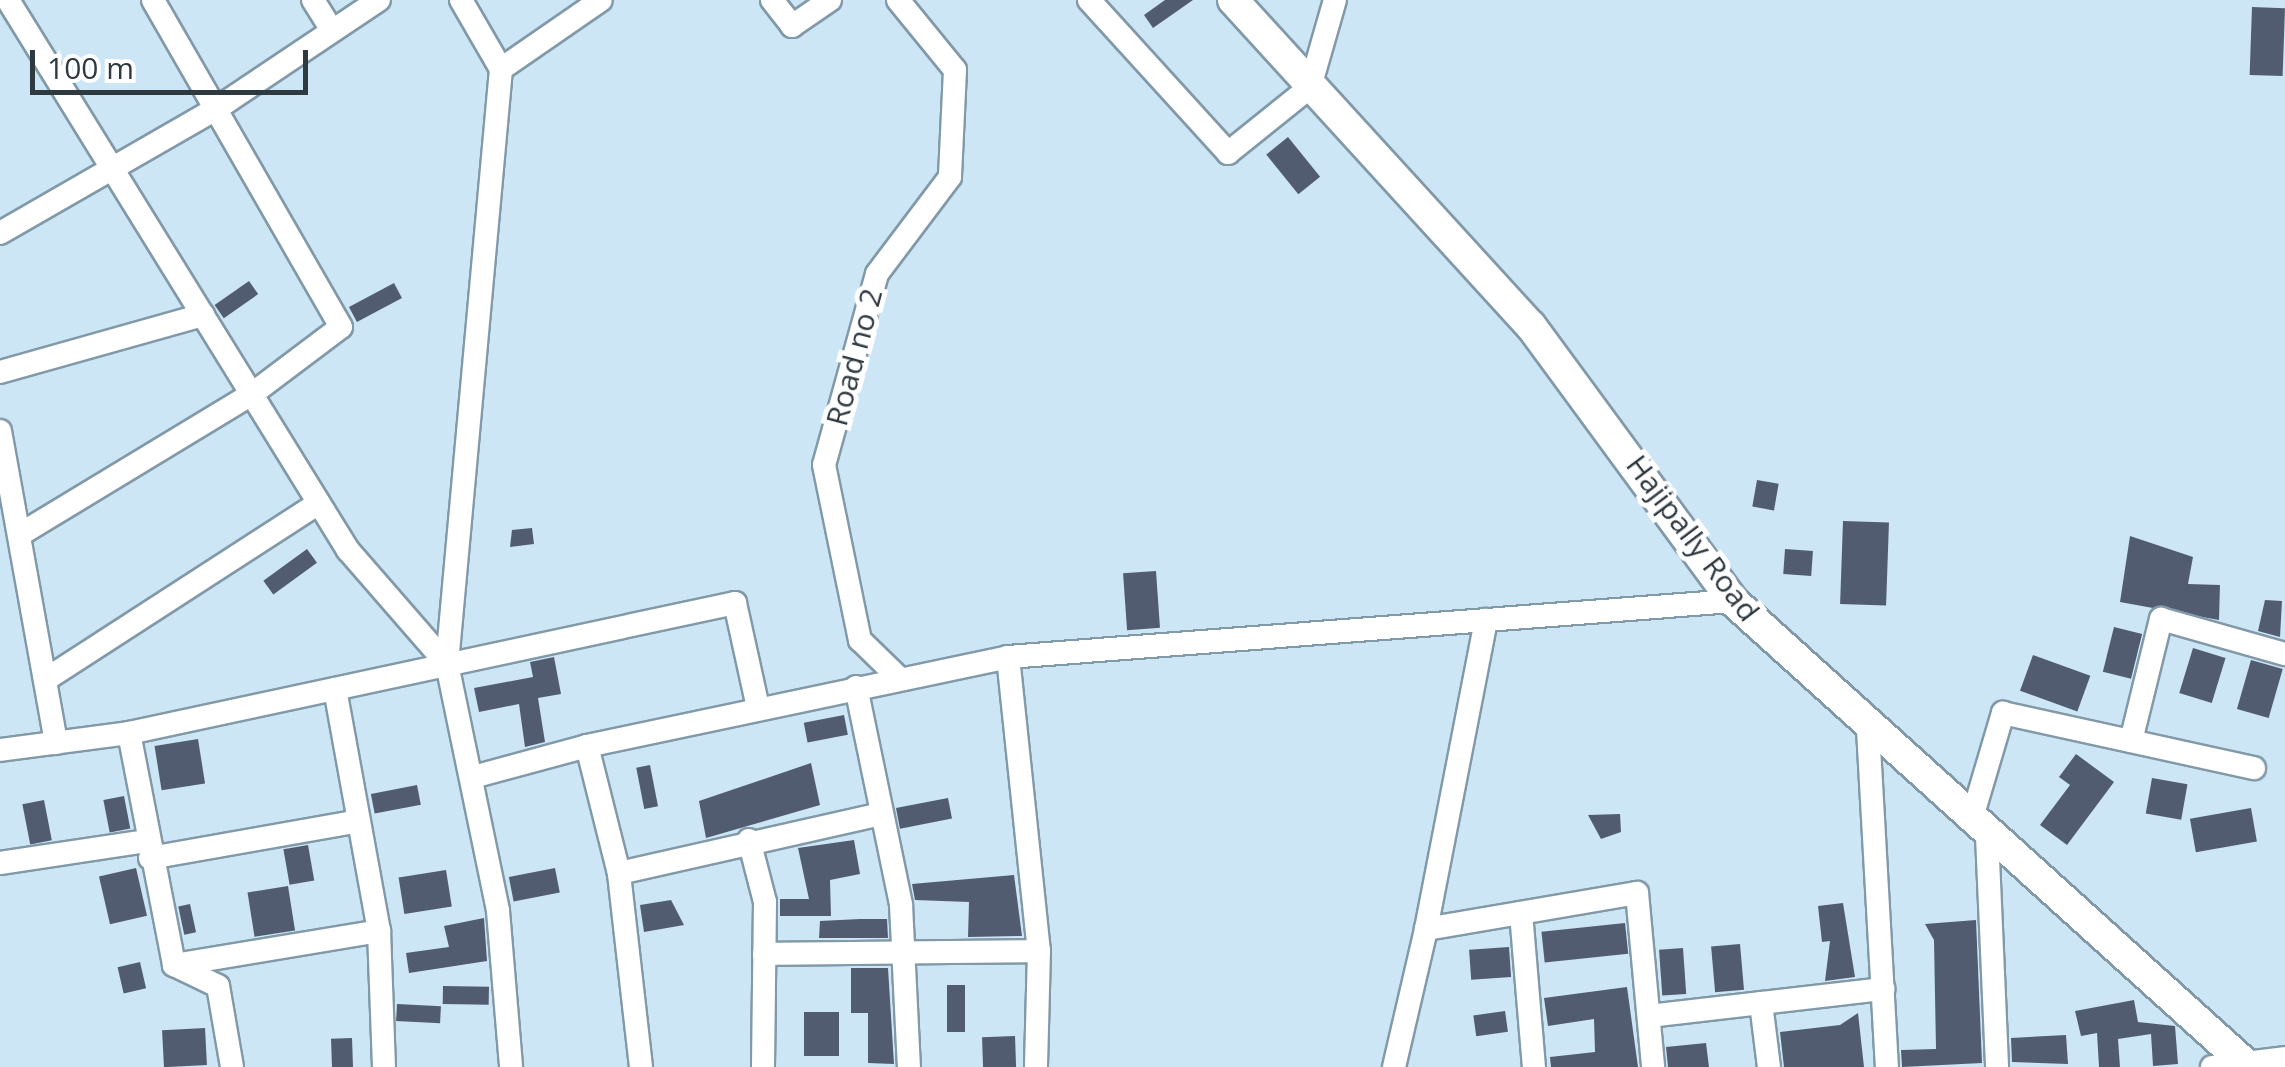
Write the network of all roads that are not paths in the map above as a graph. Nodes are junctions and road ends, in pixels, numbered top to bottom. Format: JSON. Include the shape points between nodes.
{"nodes":[{"id":1,"x":8,"y":0,"type":"edge"},
{"id":2,"x":153,"y":0,"type":"edge"},
{"id":3,"x":313,"y":0,"type":"edge"},
{"id":4,"x":378,"y":0,"type":"edge"},
{"id":5,"x":461,"y":0,"type":"edge"},
{"id":6,"x":601,"y":0,"type":"edge"},
{"id":7,"x":772,"y":0,"type":"edge"},
{"id":8,"x":830,"y":0,"type":"edge"},
{"id":9,"x":898,"y":0,"type":"edge"},
{"id":10,"x":1089,"y":0,"type":"edge"},
{"id":11,"x":1233,"y":0,"type":"edge"},
{"id":12,"x":1335,"y":0,"type":"edge"},
{"id":13,"x":332,"y":31,"type":"junction"},
{"id":14,"x":501,"y":69,"type":"junction"},
{"id":15,"x":1310,"y":87,"type":"junction"},
{"id":16,"x":216,"y":109,"type":"junction"},
{"id":17,"x":112,"y":168,"type":"junction"},
{"id":18,"x":0,"y":232,"type":"edge"},
{"id":19,"x":203,"y":315,"type":"junction"},
{"id":20,"x":0,"y":372,"type":"edge"},
{"id":21,"x":252,"y":394,"type":"junction"},
{"id":22,"x":0,"y":432,"type":"edge"},
{"id":23,"x":6,"y":503,"type":"edge"},
{"id":24,"x":319,"y":503,"type":"junction"},
{"id":25,"x":18,"y":535,"type":"junction"},
{"id":26,"x":1733,"y":601,"type":"junction"},
{"id":27,"x":1486,"y":620,"type":"junction"},
{"id":28,"x":2285,"y":654,"type":"edge"},
{"id":29,"x":1008,"y":657,"type":"junction"},
{"id":30,"x":447,"y":664,"type":"junction"},
{"id":31,"x":899,"y":678,"type":"junction"},
{"id":32,"x":44,"y":680,"type":"junction"},
{"id":33,"x":856,"y":686,"type":"junction"},
{"id":34,"x":335,"y":689,"type":"junction"},
{"id":35,"x":758,"y":708,"type":"junction"},
{"id":36,"x":1868,"y":730,"type":"junction"},
{"id":37,"x":129,"y":733,"type":"junction"},
{"id":38,"x":2131,"y":741,"type":"junction"},
{"id":39,"x":56,"y":743,"type":"junction"},
{"id":40,"x":587,"y":746,"type":"junction"},
{"id":41,"x":0,"y":750,"type":"edge"},
{"id":42,"x":2254,"y":768,"type":"dead end"},
{"id":43,"x":473,"y":776,"type":"junction"},
{"id":44,"x":882,"y":814,"type":"junction"},
{"id":45,"x":359,"y":821,"type":"junction"},
{"id":46,"x":1979,"y":828,"type":"junction"},
{"id":47,"x":749,"y":840,"type":"junction"},
{"id":48,"x":148,"y":849,"type":"junction"},
{"id":49,"x":0,"y":863,"type":"edge"},
{"id":50,"x":620,"y":872,"type":"junction"},
{"id":51,"x":1520,"y":913,"type":"junction"},
{"id":52,"x":1426,"y":929,"type":"junction"},
{"id":53,"x":380,"y":931,"type":"junction"},
{"id":54,"x":904,"y":951,"type":"junction"},
{"id":55,"x":1039,"y":951,"type":"junction"},
{"id":56,"x":764,"y":954,"type":"junction"},
{"id":57,"x":174,"y":965,"type":"junction"},
{"id":58,"x":1883,"y":988,"type":"junction"},
{"id":59,"x":1761,"y":1002,"type":"junction"},
{"id":60,"x":1649,"y":1016,"type":"junction"},
{"id":61,"x":2285,"y":1058,"type":"edge"},
{"id":62,"x":2246,"y":1064,"type":"edge"},
{"id":63,"x":232,"y":1067,"type":"edge"},
{"id":64,"x":384,"y":1067,"type":"edge"},
{"id":65,"x":511,"y":1067,"type":"edge"},
{"id":66,"x":641,"y":1067,"type":"edge"},
{"id":67,"x":762,"y":1067,"type":"edge"},
{"id":68,"x":909,"y":1067,"type":"edge"},
{"id":69,"x":1036,"y":1067,"type":"edge"},
{"id":70,"x":1394,"y":1067,"type":"edge"},
{"id":71,"x":1534,"y":1067,"type":"edge"},
{"id":72,"x":1653,"y":1067,"type":"edge"},
{"id":73,"x":1768,"y":1067,"type":"edge"},
{"id":74,"x":1887,"y":1067,"type":"edge"},
{"id":75,"x":1998,"y":1067,"type":"edge"},
{"id":76,"x":2212,"y":1067,"type":"edge"}],
"edges":[{"from":1,"to":17,"type":"street"},
{"from":2,"to":16,"type":"street"},
{"from":3,"to":13,"type":"street"},
{"from":4,"to":13,"type":"street"},
{"from":5,"to":14,"type":"street"},
{"from":6,"to":14,"type":"street"},
{"from":7,"to":8,"type":"street","via":[[792,26]]},
{"from":9,"to":31,"type":"street","name":"Road no 2","via":[[955,70],[950,176],[877,274],[824,465],[860,640]]},
{"from":10,"to":15,"type":"street","via":[[1228,153]]},
{"from":11,"to":15,"type":"street","name":"Hajipally Road"},
{"from":12,"to":15,"type":"street"},
{"from":13,"to":16,"type":"street"},
{"from":14,"to":30,"type":"street"},
{"from":15,"to":26,"type":"street","name":"Hajipally Road","via":[[1531,326]]},
{"from":16,"to":17,"type":"street"},
{"from":16,"to":21,"type":"street","via":[[340,327]]},
{"from":17,"to":18,"type":"street"},
{"from":17,"to":19,"type":"street"},
{"from":19,"to":20,"type":"street"},
{"from":19,"to":21,"type":"street"},
{"from":21,"to":24,"type":"street"},
{"from":21,"to":25,"type":"street"},
{"from":22,"to":23,"type":"street"},
{"from":23,"to":25,"type":"street"},
{"from":24,"to":30,"type":"street"},
{"from":24,"to":32,"type":"street"},
{"from":25,"to":32,"type":"street"},
{"from":26,"to":27,"type":"street"},
{"from":26,"to":36,"type":"street","name":"Hajipally Road"},
{"from":27,"to":29,"type":"street"},
{"from":27,"to":52,"type":"street"},
{"from":28,"to":38,"type":"street","via":[[2161,619]]},
{"from":29,"to":31,"type":"street"},
{"from":29,"to":55,"type":"street"},
{"from":30,"to":34,"type":"street"},
{"from":30,"to":35,"type":"street","via":[[735,603]]},
{"from":30,"to":43,"type":"street"},
{"from":31,"to":33,"type":"street"},
{"from":32,"to":39,"type":"street"},
{"from":33,"to":35,"type":"street"},
{"from":33,"to":44,"type":"street"},
{"from":34,"to":37,"type":"street"},
{"from":34,"to":45,"type":"street"},
{"from":35,"to":40,"type":"street"},
{"from":36,"to":46,"type":"street","name":"Hajipally Road"},
{"from":36,"to":58,"type":"street"},
{"from":37,"to":39,"type":"street"},
{"from":37,"to":48,"type":"street"},
{"from":38,"to":42,"type":"street"},
{"from":38,"to":46,"type":"street","via":[[2004,713]]},
{"from":39,"to":41,"type":"street"},
{"from":40,"to":43,"type":"street"},
{"from":40,"to":50,"type":"street"},
{"from":43,"to":65,"type":"street","via":[[498,911]]},
{"from":44,"to":47,"type":"street"},
{"from":44,"to":54,"type":"street"},
{"from":45,"to":48,"type":"street"},
{"from":45,"to":53,"type":"street"},
{"from":46,"to":62,"type":"street","name":"Hajipally Road"},
{"from":46,"to":75,"type":"street"},
{"from":47,"to":50,"type":"street"},
{"from":47,"to":56,"type":"street","via":[[765,902]]},
{"from":48,"to":49,"type":"street"},
{"from":48,"to":57,"type":"street"},
{"from":50,"to":66,"type":"street"},
{"from":51,"to":52,"type":"street"},
{"from":51,"to":60,"type":"street","via":[[1637,893]]},
{"from":51,"to":71,"type":"street"},
{"from":52,"to":70,"type":"street"},
{"from":53,"to":57,"type":"street"},
{"from":53,"to":64,"type":"street"},
{"from":54,"to":55,"type":"street"},
{"from":54,"to":56,"type":"street"},
{"from":54,"to":68,"type":"street"},
{"from":55,"to":69,"type":"street"},
{"from":56,"to":67,"type":"street"},
{"from":57,"to":63,"type":"street","via":[[218,986]]},
{"from":58,"to":59,"type":"street"},
{"from":58,"to":74,"type":"street"},
{"from":59,"to":60,"type":"street"},
{"from":59,"to":73,"type":"street"},
{"from":60,"to":72,"type":"street"},
{"from":61,"to":62,"type":"street"},
{"from":62,"to":76,"type":"street"}]}
